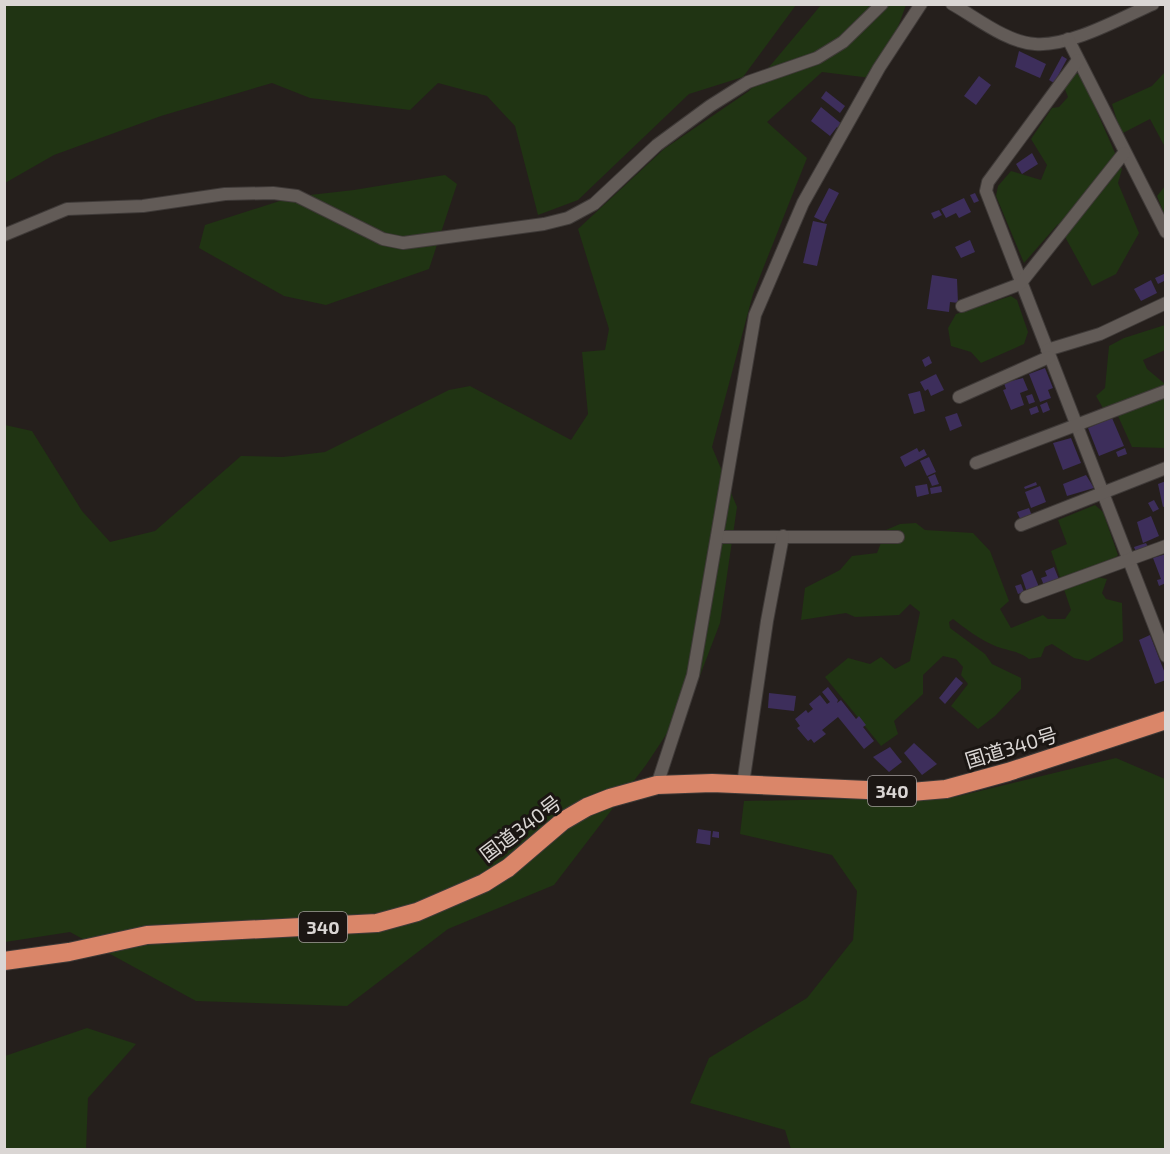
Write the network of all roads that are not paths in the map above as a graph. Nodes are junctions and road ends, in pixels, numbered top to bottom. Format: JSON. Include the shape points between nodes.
{"nodes":[{"id":1,"x":882,"y":4,"type":"edge"},
{"id":2,"x":921,"y":4,"type":"edge"},
{"id":3,"x":952,"y":4,"type":"edge"},
{"id":4,"x":1153,"y":4,"type":"edge"},
{"id":5,"x":1068,"y":39,"type":"junction"},
{"id":6,"x":1078,"y":60,"type":"junction"},
{"id":7,"x":1124,"y":153,"type":"junction"},
{"id":8,"x":1166,"y":232,"type":"edge"},
{"id":9,"x":4,"y":236,"type":"edge"},
{"id":10,"x":1020,"y":284,"type":"junction"},
{"id":11,"x":1166,"y":303,"type":"edge"},
{"id":12,"x":962,"y":306,"type":"dead end"},
{"id":13,"x":1048,"y":354,"type":"junction"},
{"id":14,"x":1166,"y":391,"type":"edge"},
{"id":15,"x":959,"y":397,"type":"dead end"},
{"id":16,"x":1076,"y":425,"type":"junction"},
{"id":17,"x":976,"y":463,"type":"dead end"},
{"id":18,"x":1166,"y":468,"type":"edge"},
{"id":19,"x":1102,"y":493,"type":"junction"},
{"id":20,"x":1021,"y":525,"type":"dead end"},
{"id":21,"x":783,"y":536,"type":"junction"},
{"id":22,"x":717,"y":537,"type":"junction"},
{"id":23,"x":898,"y":537,"type":"dead end"},
{"id":24,"x":1166,"y":546,"type":"edge"},
{"id":25,"x":1129,"y":560,"type":"junction"},
{"id":26,"x":1026,"y":597,"type":"dead end"},
{"id":27,"x":1160,"y":626,"type":"edge"},
{"id":28,"x":1166,"y":656,"type":"edge"},
{"id":29,"x":1166,"y":720,"type":"edge"},
{"id":30,"x":743,"y":784,"type":"junction"},
{"id":31,"x":657,"y":785,"type":"junction"},
{"id":32,"x":4,"y":961,"type":"edge"}],
"edges":[{"from":1,"to":9,"type":"street","via":[[843,42],[818,58],[748,82],[710,105],[657,145],[594,204],[568,218],[403,243],[383,239],[297,196],[249,193],[143,207],[67,209]]},
{"from":2,"to":22,"type":"street","via":[[879,68],[802,203],[755,315]]},
{"from":3,"to":5,"type":"street","via":[[1009,37],[1034,44]]},
{"from":4,"to":5,"type":"street"},
{"from":5,"to":6,"type":"street"},
{"from":6,"to":7,"type":"street"},
{"from":6,"to":10,"type":"street","via":[[988,182],[986,191]]},
{"from":7,"to":8,"type":"street"},
{"from":7,"to":10,"type":"street"},
{"from":10,"to":12,"type":"street"},
{"from":10,"to":13,"type":"street"},
{"from":11,"to":13,"type":"street"},
{"from":13,"to":15,"type":"street"},
{"from":13,"to":16,"type":"street"},
{"from":14,"to":16,"type":"street"},
{"from":16,"to":17,"type":"street"},
{"from":16,"to":19,"type":"street"},
{"from":18,"to":19,"type":"street"},
{"from":19,"to":20,"type":"street"},
{"from":19,"to":25,"type":"street"},
{"from":21,"to":22,"type":"street"},
{"from":21,"to":23,"type":"street"},
{"from":21,"to":30,"type":"street"},
{"from":22,"to":31,"type":"street","via":[[693,675]]},
{"from":24,"to":25,"type":"street"},
{"from":25,"to":26,"type":"street"},
{"from":25,"to":27,"type":"street"},
{"from":27,"to":28,"type":"street"},
{"from":29,"to":30,"type":"highway","name":"国道340号","number":"340","via":[[946,789],[910,792]]},
{"from":30,"to":31,"type":"highway","name":"国道340号","number":"340"},
{"from":31,"to":32,"type":"highway","name":"国道340号","number":"340","via":[[587,807],[484,883],[417,912],[377,923],[156,934]]}]}
